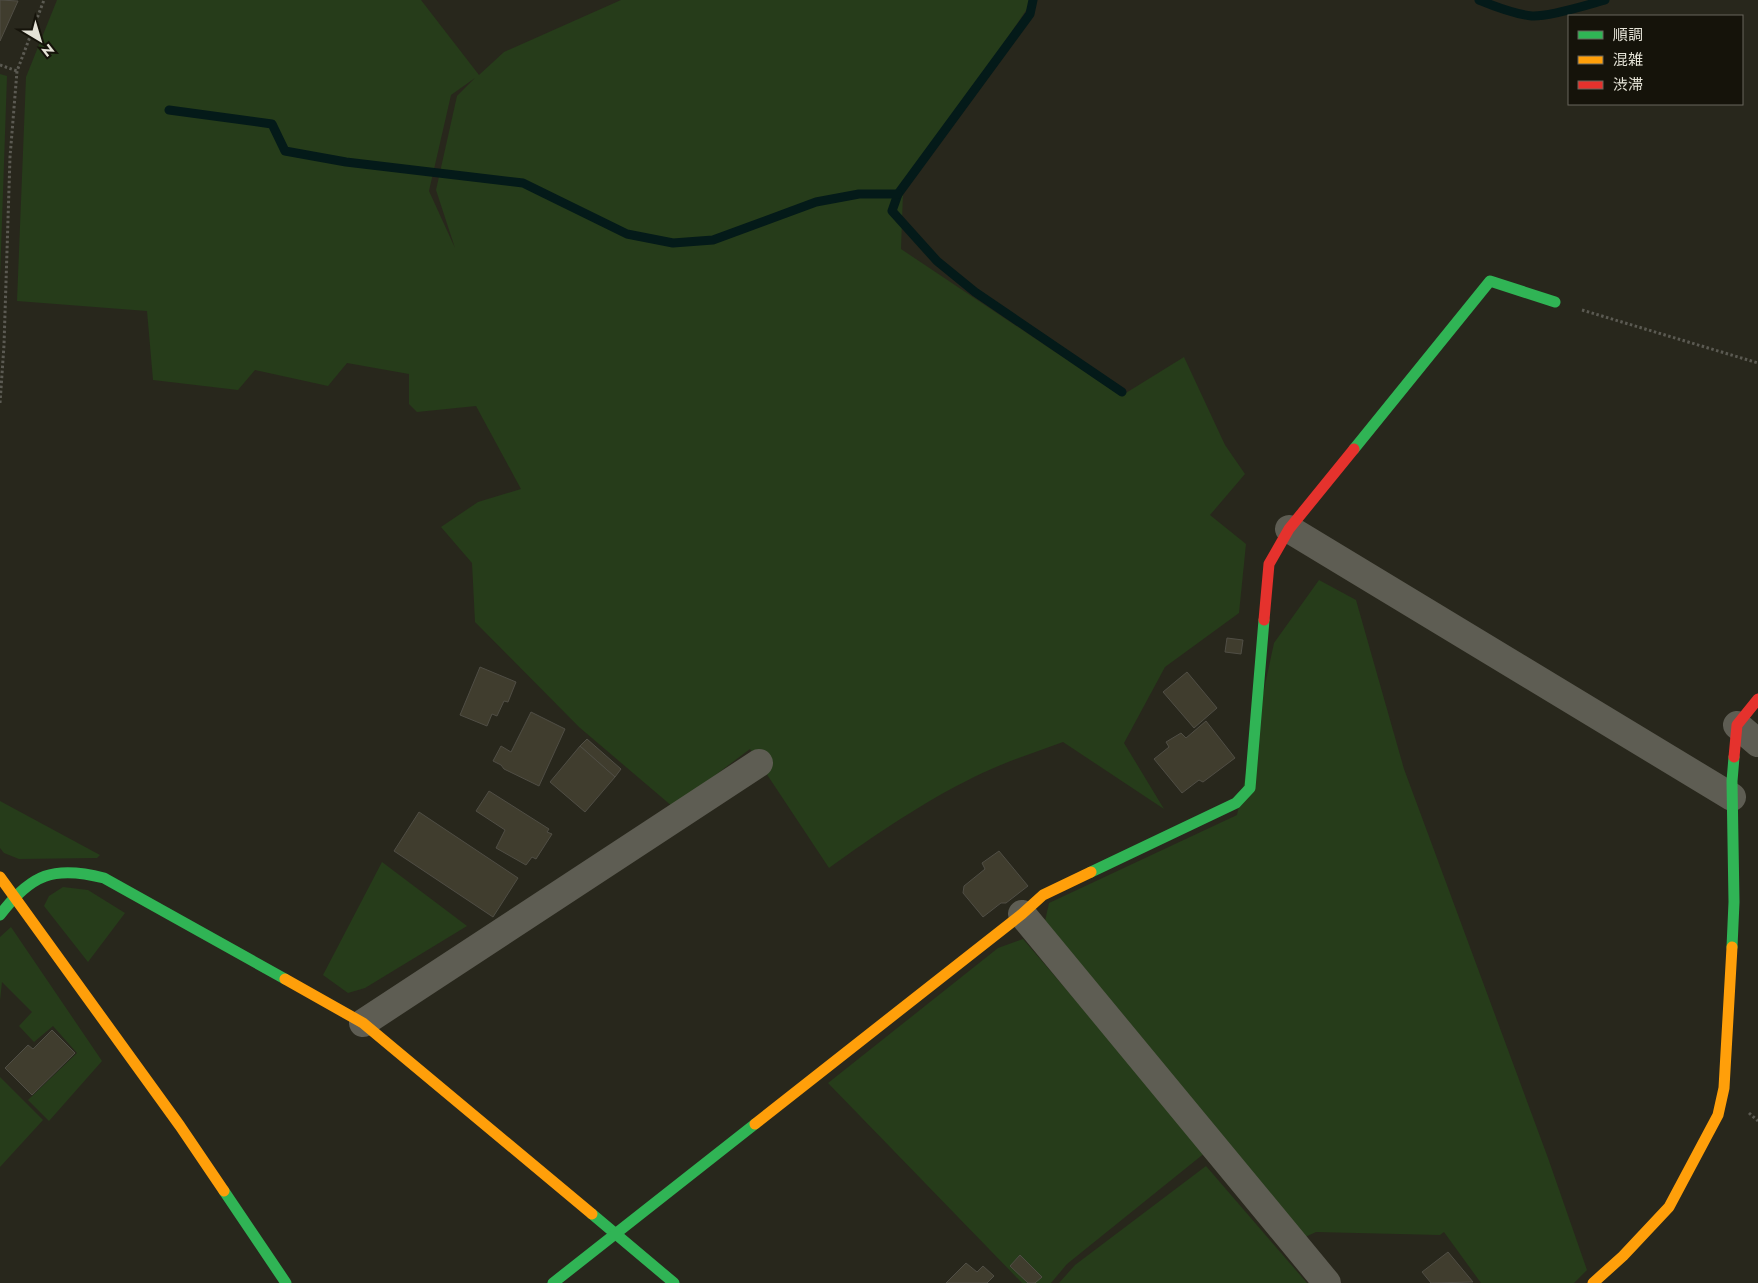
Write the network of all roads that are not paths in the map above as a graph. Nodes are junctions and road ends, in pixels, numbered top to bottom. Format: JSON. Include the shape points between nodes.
{"nodes":[{"id":1,"x":1555,"y":302,"type":"road end"},
{"id":2,"x":1289,"y":529,"type":"junction"},
{"id":3,"x":1758,"y":699,"type":"edge"},
{"id":4,"x":1737,"y":725,"type":"junction"},
{"id":5,"x":1758,"y":743,"type":"edge"},
{"id":6,"x":759,"y":764,"type":"dead end"},
{"id":7,"x":1732,"y":797,"type":"junction"},
{"id":8,"x":0,"y":877,"type":"edge"},
{"id":9,"x":15,"y":895,"type":"junction"},
{"id":10,"x":1022,"y":914,"type":"junction"},
{"id":11,"x":0,"y":916,"type":"edge"},
{"id":12,"x":363,"y":1023,"type":"junction"},
{"id":13,"x":616,"y":1234,"type":"junction"},
{"id":14,"x":286,"y":1283,"type":"edge"},
{"id":15,"x":553,"y":1283,"type":"edge"},
{"id":16,"x":674,"y":1283,"type":"edge"},
{"id":17,"x":1327,"y":1283,"type":"edge"},
{"id":18,"x":1593,"y":1283,"type":"edge"}],
"edges":[{"from":1,"to":2,"type":"street","via":[[1490,281]]},
{"from":2,"to":7,"type":"street"},
{"from":2,"to":10,"type":"street","via":[[1269,564],[1250,788],[1236,803],[1044,895]]},
{"from":3,"to":4,"type":"street"},
{"from":4,"to":5,"type":"street"},
{"from":4,"to":7,"type":"street"},
{"from":6,"to":12,"type":"street"},
{"from":7,"to":18,"type":"street","via":[[1734,902],[1724,1088],[1718,1115],[1669,1207]]},
{"from":8,"to":9,"type":"street"},
{"from":9,"to":11,"type":"street"},
{"from":9,"to":12,"type":"street","via":[[30,883],[51,874],[80,872],[104,878]]},
{"from":9,"to":14,"type":"street","via":[[180,1126]]},
{"from":10,"to":13,"type":"street"},
{"from":10,"to":17,"type":"street"},
{"from":12,"to":13,"type":"street"},
{"from":13,"to":15,"type":"street"},
{"from":13,"to":16,"type":"street"}]}
